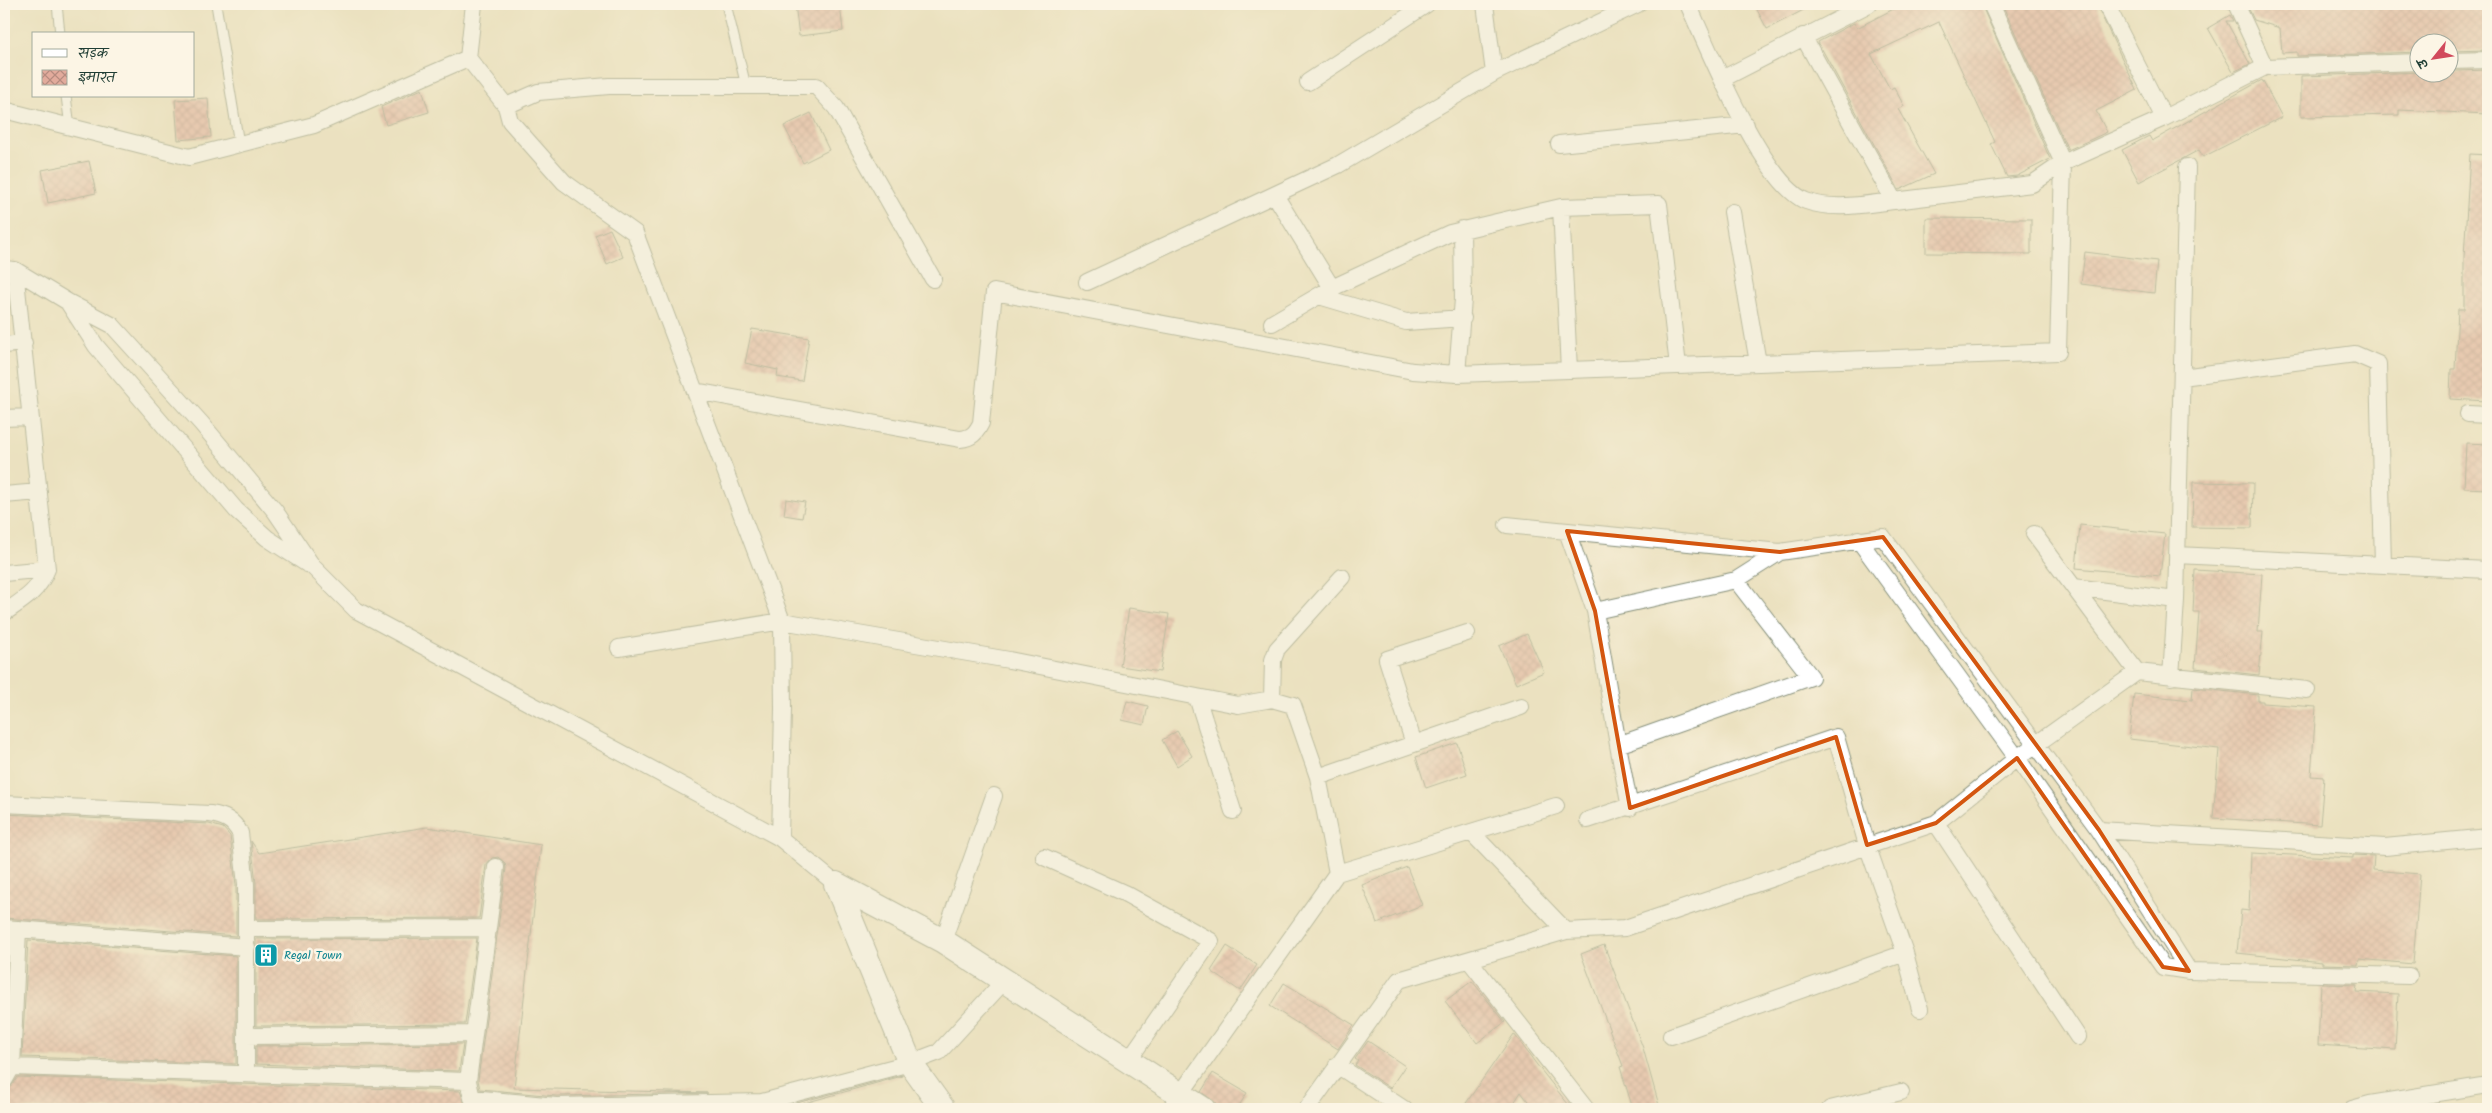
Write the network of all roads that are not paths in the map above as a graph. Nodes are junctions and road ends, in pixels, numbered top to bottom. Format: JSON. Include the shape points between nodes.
{"nodes":[{"id":1,"x":57,"y":4,"type":"edge"},
{"id":2,"x":216,"y":4,"type":"edge"},
{"id":3,"x":474,"y":4,"type":"edge"},
{"id":4,"x":726,"y":4,"type":"edge"},
{"id":5,"x":1427,"y":4,"type":"edge"},
{"id":6,"x":1485,"y":4,"type":"edge"},
{"id":7,"x":1638,"y":4,"type":"edge"},
{"id":8,"x":1688,"y":4,"type":"edge"},
{"id":9,"x":1869,"y":4,"type":"edge"},
{"id":10,"x":1991,"y":4,"type":"edge"},
{"id":11,"x":2106,"y":4,"type":"edge"},
{"id":12,"x":2236,"y":4,"type":"edge"},
{"id":13,"x":60,"y":32,"type":"edge"},
{"id":14,"x":1803,"y":36,"type":"junction"},
{"id":15,"x":468,"y":58,"type":"junction"},
{"id":16,"x":2488,"y":60,"type":"edge"},
{"id":17,"x":2460,"y":61,"type":"edge"},
{"id":18,"x":2410,"y":62,"type":"edge"},
{"id":19,"x":2265,"y":67,"type":"junction"},
{"id":20,"x":1494,"y":73,"type":"junction"},
{"id":21,"x":1722,"y":79,"type":"junction"},
{"id":22,"x":1308,"y":82,"type":"dead end"},
{"id":23,"x":746,"y":86,"type":"junction"},
{"id":24,"x":66,"y":98,"type":"edge"},
{"id":25,"x":506,"y":106,"type":"junction"},
{"id":26,"x":4,"y":110,"type":"edge"},
{"id":27,"x":2164,"y":118,"type":"junction"},
{"id":28,"x":1746,"y":125,"type":"junction"},
{"id":29,"x":70,"y":127,"type":"junction"},
{"id":30,"x":239,"y":144,"type":"junction"},
{"id":31,"x":1560,"y":144,"type":"dead end"},
{"id":32,"x":2063,"y":163,"type":"junction"},
{"id":33,"x":2187,"y":167,"type":"dead end"},
{"id":34,"x":1275,"y":195,"type":"junction"},
{"id":35,"x":1894,"y":202,"type":"junction"},
{"id":36,"x":1561,"y":207,"type":"junction"},
{"id":37,"x":1732,"y":212,"type":"dead end"},
{"id":38,"x":1462,"y":229,"type":"junction"},
{"id":39,"x":10,"y":269,"type":"edge"},
{"id":40,"x":933,"y":278,"type":"dead end"},
{"id":41,"x":1088,"y":282,"type":"dead end"},
{"id":42,"x":1325,"y":292,"type":"junction"},
{"id":43,"x":68,"y":302,"type":"junction"},
{"id":44,"x":1463,"y":318,"type":"junction"},
{"id":45,"x":1272,"y":324,"type":"dead end"},
{"id":46,"x":24,"y":343,"type":"junction"},
{"id":47,"x":4,"y":344,"type":"edge"},
{"id":48,"x":1758,"y":363,"type":"junction"},
{"id":49,"x":1678,"y":366,"type":"junction"},
{"id":50,"x":1569,"y":370,"type":"junction"},
{"id":51,"x":1457,"y":374,"type":"junction"},
{"id":52,"x":2182,"y":377,"type":"junction"},
{"id":53,"x":169,"y":388,"type":"junction"},
{"id":54,"x":695,"y":391,"type":"junction"},
{"id":55,"x":148,"y":407,"type":"junction"},
{"id":56,"x":2468,"y":414,"type":"dead end"},
{"id":57,"x":2488,"y":415,"type":"edge"},
{"id":58,"x":30,"y":417,"type":"junction"},
{"id":59,"x":4,"y":418,"type":"edge"},
{"id":60,"x":39,"y":492,"type":"junction"},
{"id":61,"x":4,"y":495,"type":"edge"},
{"id":62,"x":1507,"y":525,"type":"dead end"},
{"id":63,"x":1567,"y":531,"type":"junction"},
{"id":64,"x":2034,"y":534,"type":"dead end"},
{"id":65,"x":1858,"y":540,"type":"junction"},
{"id":66,"x":1780,"y":552,"type":"junction"},
{"id":67,"x":2177,"y":555,"type":"junction"},
{"id":68,"x":2383,"y":565,"type":"junction"},
{"id":69,"x":313,"y":568,"type":"junction"},
{"id":70,"x":47,"y":569,"type":"junction"},
{"id":71,"x":2488,"y":570,"type":"edge"},
{"id":72,"x":4,"y":573,"type":"edge"},
{"id":73,"x":1342,"y":576,"type":"dead end"},
{"id":74,"x":1736,"y":580,"type":"junction"},
{"id":75,"x":2074,"y":587,"type":"junction"},
{"id":76,"x":2176,"y":600,"type":"junction"},
{"id":77,"x":1595,"y":611,"type":"junction"},
{"id":78,"x":4,"y":613,"type":"edge"},
{"id":79,"x":782,"y":621,"type":"junction"},
{"id":80,"x":1467,"y":632,"type":"dead end"},
{"id":81,"x":619,"y":648,"type":"dead end"},
{"id":82,"x":2137,"y":672,"type":"junction"},
{"id":83,"x":2170,"y":677,"type":"junction"},
{"id":84,"x":2307,"y":690,"type":"dead end"},
{"id":85,"x":1197,"y":698,"type":"junction"},
{"id":86,"x":1272,"y":699,"type":"junction"},
{"id":87,"x":1522,"y":707,"type":"dead end"},
{"id":88,"x":1414,"y":744,"type":"junction"},
{"id":89,"x":2036,"y":744,"type":"junction"},
{"id":90,"x":1618,"y":745,"type":"junction"},
{"id":91,"x":2017,"y":758,"type":"junction"},
{"id":92,"x":1318,"y":777,"type":"junction"},
{"id":93,"x":994,"y":796,"type":"dead end"},
{"id":94,"x":4,"y":804,"type":"edge"},
{"id":95,"x":1556,"y":806,"type":"dead end"},
{"id":96,"x":1630,"y":808,"type":"junction"},
{"id":97,"x":1233,"y":811,"type":"dead end"},
{"id":98,"x":1588,"y":820,"type":"dead end"},
{"id":99,"x":1936,"y":823,"type":"junction"},
{"id":100,"x":2099,"y":830,"type":"junction"},
{"id":101,"x":1472,"y":832,"type":"junction"},
{"id":102,"x":2488,"y":836,"type":"edge"},
{"id":103,"x":780,"y":838,"type":"junction"},
{"id":104,"x":1867,"y":845,"type":"junction"},
{"id":105,"x":1044,"y":857,"type":"dead end"},
{"id":106,"x":496,"y":867,"type":"dead end"},
{"id":107,"x":1337,"y":873,"type":"junction"},
{"id":108,"x":836,"y":884,"type":"junction"},
{"id":109,"x":11,"y":928,"type":"edge"},
{"id":110,"x":486,"y":928,"type":"junction"},
{"id":111,"x":247,"y":929,"type":"junction"},
{"id":112,"x":1566,"y":931,"type":"junction"},
{"id":113,"x":942,"y":941,"type":"junction"},
{"id":114,"x":247,"y":947,"type":"junction"},
{"id":115,"x":1905,"y":953,"type":"junction"},
{"id":116,"x":1468,"y":960,"type":"junction"},
{"id":117,"x":2189,"y":971,"type":"junction"},
{"id":118,"x":2409,"y":976,"type":"dead end"},
{"id":119,"x":1004,"y":981,"type":"junction"},
{"id":120,"x":1920,"y":1009,"type":"dead end"},
{"id":121,"x":9,"y":1029,"type":"edge"},
{"id":122,"x":473,"y":1034,"type":"junction"},
{"id":123,"x":246,"y":1036,"type":"junction"},
{"id":124,"x":1671,"y":1036,"type":"dead end"},
{"id":125,"x":2078,"y":1037,"type":"dead end"},
{"id":126,"x":1128,"y":1061,"type":"junction"},
{"id":127,"x":910,"y":1063,"type":"junction"},
{"id":128,"x":1337,"y":1065,"type":"junction"},
{"id":129,"x":246,"y":1072,"type":"junction"},
{"id":130,"x":8,"y":1074,"type":"edge"},
{"id":131,"x":468,"y":1081,"type":"junction"},
{"id":132,"x":2488,"y":1085,"type":"edge"},
{"id":133,"x":1901,"y":1092,"type":"dead end"},
{"id":134,"x":1175,"y":1102,"type":"edge"},
{"id":135,"x":2370,"y":1107,"type":"edge"},
{"id":136,"x":556,"y":1108,"type":"edge"},
{"id":137,"x":943,"y":1109,"type":"edge"},
{"id":138,"x":1203,"y":1109,"type":"edge"},
{"id":139,"x":1307,"y":1109,"type":"edge"},
{"id":140,"x":1404,"y":1109,"type":"edge"},
{"id":141,"x":1586,"y":1109,"type":"edge"},
{"id":142,"x":1830,"y":1109,"type":"edge"},
{"id":143,"x":2352,"y":1109,"type":"edge"}],
"edges":[{"from":1,"to":13,"type":"lane"},
{"from":2,"to":30,"type":"lane"},
{"from":3,"to":15,"type":"street"},
{"from":4,"to":23,"type":"lane"},
{"from":5,"to":22,"type":"street"},
{"from":6,"to":20,"type":"street"},
{"from":7,"to":20,"type":"street"},
{"from":8,"to":21,"type":"street"},
{"from":9,"to":14,"type":"street"},
{"from":10,"to":32,"type":"street"},
{"from":11,"to":27,"type":"street"},
{"from":12,"to":19,"type":"street"},
{"from":14,"to":21,"type":"street"},
{"from":14,"to":35,"type":"street"},
{"from":15,"to":25,"type":"street"},
{"from":15,"to":30,"type":"street","via":[[314,125]]},
{"from":16,"to":17,"type":"street"},
{"from":18,"to":19,"type":"street"},
{"from":19,"to":27,"type":"street"},
{"from":20,"to":34,"type":"street","via":[[1338,165]]},
{"from":21,"to":28,"type":"street"},
{"from":23,"to":25,"type":"street","via":[[609,86],[538,92]]},
{"from":23,"to":40,"type":"street","via":[[816,86],[825,95],[836,108]]},
{"from":24,"to":29,"type":"lane"},
{"from":25,"to":54,"type":"street","via":[[510,121],[564,182],[635,232]]},
{"from":26,"to":29,"type":"street"},
{"from":27,"to":32,"type":"street"},
{"from":28,"to":31,"type":"street"},
{"from":28,"to":35,"type":"street","via":[[1767,165],[1789,191],[1806,201],[1845,206]]},
{"from":29,"to":30,"type":"street","via":[[189,158]]},
{"from":32,"to":35,"type":"street","via":[[2032,184]]},
{"from":32,"to":48,"type":"street","via":[[2058,352]]},
{"from":33,"to":52,"type":"street"},
{"from":34,"to":41,"type":"street"},
{"from":34,"to":42,"type":"street"},
{"from":36,"to":38,"type":"street"},
{"from":36,"to":49,"type":"street","via":[[1659,204]]},
{"from":36,"to":50,"type":"street"},
{"from":37,"to":48,"type":"street"},
{"from":38,"to":42,"type":"street"},
{"from":38,"to":44,"type":"street"},
{"from":39,"to":43,"type":"street"},
{"from":39,"to":46,"type":"street"},
{"from":42,"to":44,"type":"street","via":[[1406,322]]},
{"from":42,"to":45,"type":"street"},
{"from":43,"to":53,"type":"street","via":[[112,325]]},
{"from":43,"to":55,"type":"street","via":[[96,346]]},
{"from":44,"to":51,"type":"street"},
{"from":46,"to":47,"type":"street"},
{"from":46,"to":58,"type":"street"},
{"from":48,"to":49,"type":"street"},
{"from":49,"to":50,"type":"street"},
{"from":50,"to":51,"type":"street"},
{"from":51,"to":54,"type":"street","via":[[1413,372],[994,292],[981,423],[976,433],[968,438]]},
{"from":52,"to":67,"type":"street"},
{"from":52,"to":68,"type":"street","via":[[2355,354],[2378,364]]},
{"from":53,"to":55,"type":"street"},
{"from":53,"to":69,"type":"street","via":[[274,511]]},
{"from":54,"to":79,"type":"street"},
{"from":55,"to":69,"type":"street","via":[[242,516],[267,538]]},
{"from":56,"to":57,"type":"street"},
{"from":58,"to":59,"type":"street"},
{"from":58,"to":60,"type":"street"},
{"from":60,"to":61,"type":"street"},
{"from":60,"to":70,"type":"street"},
{"from":62,"to":63,"type":"street"},
{"from":63,"to":66,"type":"street"},
{"from":63,"to":77,"type":"street"},
{"from":64,"to":75,"type":"street"},
{"from":65,"to":66,"type":"street"},
{"from":65,"to":89,"type":"street","via":[[1883,537]]},
{"from":65,"to":91,"type":"street"},
{"from":66,"to":74,"type":"street"},
{"from":67,"to":68,"type":"street"},
{"from":67,"to":76,"type":"street"},
{"from":68,"to":71,"type":"street"},
{"from":69,"to":103,"type":"street","via":[[356,610]]},
{"from":70,"to":72,"type":"street"},
{"from":70,"to":78,"type":"street","via":[[34,593]]},
{"from":73,"to":86,"type":"street","via":[[1277,650],[1273,660]]},
{"from":74,"to":77,"type":"street"},
{"from":74,"to":90,"type":"street","via":[[1811,677]]},
{"from":75,"to":76,"type":"street"},
{"from":75,"to":82,"type":"street"},
{"from":76,"to":83,"type":"street"},
{"from":77,"to":90,"type":"street"},
{"from":79,"to":81,"type":"street"},
{"from":79,"to":85,"type":"street","via":[[1009,660]]},
{"from":79,"to":103,"type":"street"},
{"from":80,"to":88,"type":"street","via":[[1387,659]]},
{"from":82,"to":83,"type":"street"},
{"from":82,"to":89,"type":"street"},
{"from":83,"to":84,"type":"street"},
{"from":85,"to":86,"type":"street","via":[[1238,705]]},
{"from":85,"to":97,"type":"street"},
{"from":86,"to":92,"type":"street","via":[[1293,704]]},
{"from":87,"to":88,"type":"street"},
{"from":88,"to":92,"type":"street"},
{"from":89,"to":91,"type":"street"},
{"from":89,"to":100,"type":"street"},
{"from":90,"to":96,"type":"street"},
{"from":91,"to":99,"type":"street"},
{"from":91,"to":117,"type":"street","via":[[2163,968]]},
{"from":92,"to":107,"type":"street"},
{"from":93,"to":113,"type":"street"},
{"from":94,"to":111,"type":"street","via":[[210,814],[229,820],[240,833]]},
{"from":95,"to":101,"type":"street"},
{"from":96,"to":98,"type":"street"},
{"from":96,"to":104,"type":"street","via":[[1836,737]]},
{"from":99,"to":104,"type":"street"},
{"from":99,"to":125,"type":"street"},
{"from":100,"to":102,"type":"street","via":[[2385,848]]},
{"from":100,"to":117,"type":"street"},
{"from":101,"to":107,"type":"street"},
{"from":101,"to":112,"type":"street"},
{"from":103,"to":108,"type":"street"},
{"from":104,"to":112,"type":"street","via":[[1625,928]]},
{"from":104,"to":115,"type":"street"},
{"from":105,"to":126,"type":"street","via":[[1126,894],[1211,941]]},
{"from":106,"to":110,"type":"street"},
{"from":107,"to":134,"type":"street"},
{"from":108,"to":113,"type":"street"},
{"from":108,"to":127,"type":"street"},
{"from":109,"to":114,"type":"street"},
{"from":109,"to":121,"type":"street"},
{"from":110,"to":111,"type":"street"},
{"from":110,"to":122,"type":"street"},
{"from":111,"to":114,"type":"street"},
{"from":112,"to":116,"type":"street"},
{"from":113,"to":119,"type":"street"},
{"from":114,"to":123,"type":"street"},
{"from":115,"to":120,"type":"street"},
{"from":115,"to":124,"type":"street"},
{"from":116,"to":128,"type":"street","via":[[1399,980]]},
{"from":116,"to":141,"type":"street"},
{"from":117,"to":118,"type":"street"},
{"from":119,"to":126,"type":"street"},
{"from":119,"to":127,"type":"street","via":[[939,1052]]},
{"from":121,"to":130,"type":"street"},
{"from":122,"to":123,"type":"street"},
{"from":122,"to":131,"type":"street"},
{"from":123,"to":129,"type":"street"},
{"from":126,"to":134,"type":"street"},
{"from":127,"to":136,"type":"street","via":[[762,1102]]},
{"from":127,"to":137,"type":"street"},
{"from":128,"to":139,"type":"street"},
{"from":128,"to":140,"type":"street"},
{"from":129,"to":130,"type":"street"},
{"from":129,"to":131,"type":"street"},
{"from":131,"to":136,"type":"street","via":[[472,1098]]},
{"from":132,"to":135,"type":"street"},
{"from":133,"to":142,"type":"street"},
{"from":134,"to":138,"type":"street"},
{"from":135,"to":143,"type":"street"}]}
